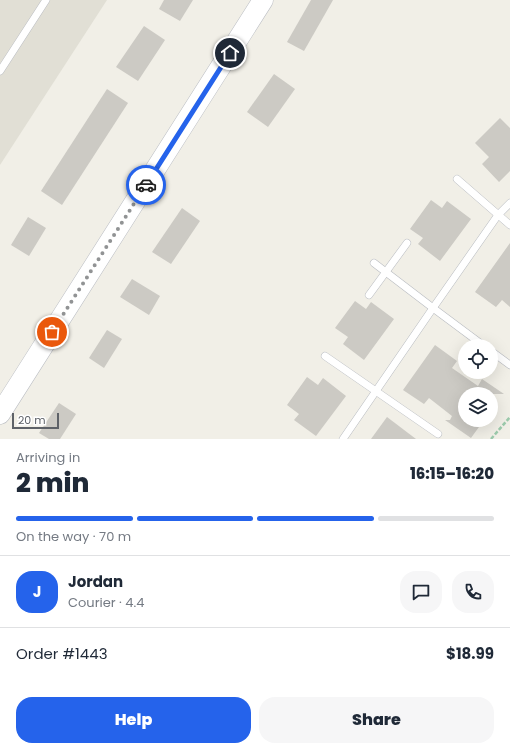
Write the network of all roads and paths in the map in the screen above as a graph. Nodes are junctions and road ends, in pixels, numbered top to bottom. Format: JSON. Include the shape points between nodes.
{"nodes":[{"id":1,"x":46,"y":0,"type":"edge"},
{"id":2,"x":264,"y":0,"type":"edge"},
{"id":3,"x":0,"y":71,"type":"edge"},
{"id":4,"x":457,"y":179,"type":"dead end"},
{"id":5,"x":510,"y":203,"type":"edge"},
{"id":6,"x":498,"y":215,"type":"junction"},
{"id":7,"x":510,"y":225,"type":"edge"},
{"id":8,"x":407,"y":243,"type":"dead end"},
{"id":9,"x":374,"y":263,"type":"dead end"},
{"id":10,"x":386,"y":272,"type":"junction"},
{"id":11,"x":369,"y":295,"type":"dead end"},
{"id":12,"x":433,"y":308,"type":"junction"},
{"id":13,"x":475,"y":339,"type":"edge"},
{"id":14,"x":325,"y":356,"type":"dead end"},
{"id":15,"x":498,"y":356,"type":"edge"},
{"id":16,"x":510,"y":365,"type":"edge"},
{"id":17,"x":376,"y":391,"type":"junction"},
{"id":18,"x":0,"y":412,"type":"edge"},
{"id":19,"x":510,"y":417,"type":"edge"},
{"id":20,"x":438,"y":434,"type":"dead end"},
{"id":21,"x":343,"y":439,"type":"edge"},
{"id":22,"x":491,"y":439,"type":"edge"}],
"edges":[{"from":1,"to":3,"type":"lane"},
{"from":2,"to":18,"type":"main road"},
{"from":4,"to":6,"type":"lane"},
{"from":5,"to":6,"type":"lane"},
{"from":6,"to":7,"type":"lane"},
{"from":6,"to":12,"type":"lane"},
{"from":8,"to":10,"type":"lane"},
{"from":9,"to":10,"type":"lane"},
{"from":10,"to":11,"type":"lane"},
{"from":10,"to":12,"type":"lane"},
{"from":12,"to":13,"type":"lane"},
{"from":12,"to":17,"type":"lane"},
{"from":14,"to":17,"type":"lane"},
{"from":15,"to":16,"type":"lane"},
{"from":17,"to":20,"type":"lane"},
{"from":17,"to":21,"type":"lane"},
{"from":19,"to":22,"type":"path"}]}
